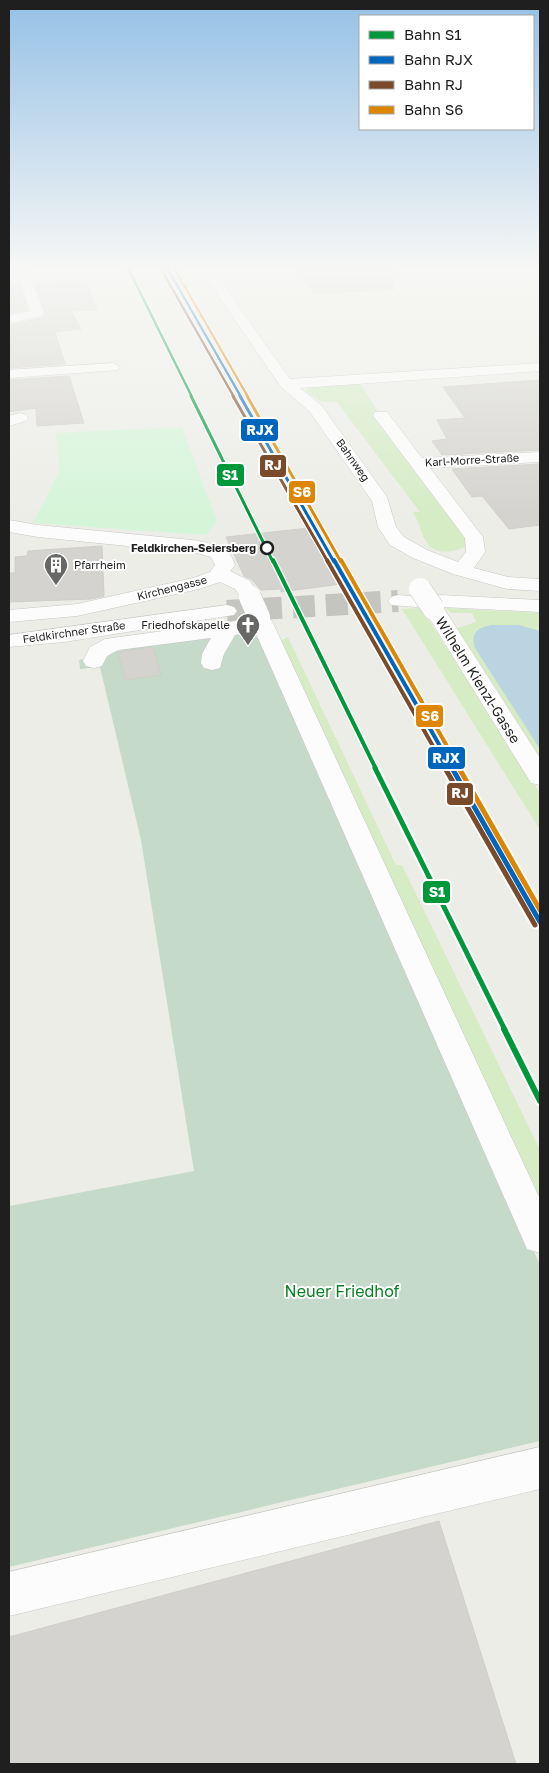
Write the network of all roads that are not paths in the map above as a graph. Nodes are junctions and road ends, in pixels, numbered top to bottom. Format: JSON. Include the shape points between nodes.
{"nodes":[{"id":1,"x":261,"y":349,"type":"edge"},
{"id":2,"x":113,"y":367,"type":"dead end"},
{"id":3,"x":540,"y":367,"type":"edge"},
{"id":4,"x":9,"y":374,"type":"edge"},
{"id":5,"x":286,"y":384,"type":"junction"},
{"id":6,"x":382,"y":415,"type":"dead end"},
{"id":7,"x":540,"y":457,"type":"edge"},
{"id":8,"x":417,"y":463,"type":"junction"},
{"id":9,"x":9,"y":526,"type":"edge"},
{"id":10,"x":432,"y":559,"type":"junction"},
{"id":11,"x":460,"y":570,"type":"junction"},
{"id":12,"x":220,"y":574,"type":"junction"},
{"id":13,"x":540,"y":585,"type":"edge"},
{"id":14,"x":421,"y":600,"type":"junction"},
{"id":15,"x":540,"y":606,"type":"edge"},
{"id":16,"x":257,"y":612,"type":"junction"},
{"id":17,"x":9,"y":616,"type":"edge"},
{"id":18,"x":227,"y":621,"type":"junction"},
{"id":19,"x":9,"y":641,"type":"edge"},
{"id":20,"x":94,"y":661,"type":"dead end"},
{"id":21,"x":212,"y":663,"type":"dead end"},
{"id":22,"x":540,"y":777,"type":"edge"},
{"id":23,"x":540,"y":1237,"type":"edge"},
{"id":24,"x":540,"y":1468,"type":"edge"},
{"id":25,"x":9,"y":1594,"type":"edge"}],
"edges":[{"from":1,"to":5,"type":"street","name":"Bahnweg"},
{"from":2,"to":4,"type":"street"},
{"from":3,"to":5,"type":"street"},
{"from":5,"to":10,"type":"street","name":"Bahnweg","via":[[316,409],[376,493],[384,506],[391,534],[406,547]]},
{"from":6,"to":8,"type":"street"},
{"from":7,"to":8,"type":"street","name":"Karl-Morre-Straße"},
{"from":8,"to":11,"type":"street","name":"Karl-Morre-Straße","via":[[474,537],[477,552]]},
{"from":9,"to":12,"type":"street","name":"Kirchengasse","via":[[205,548],[225,560],[226,565]]},
{"from":10,"to":11,"type":"street","name":"Bahnweg"},
{"from":10,"to":14,"type":"street","via":[[418,573]]},
{"from":11,"to":13,"type":"street","name":"Bahnweg","via":[[507,583]]},
{"from":12,"to":16,"type":"street","via":[[243,584]]},
{"from":12,"to":17,"type":"street","name":"Kirchengasse","via":[[199,583],[77,610]]},
{"from":14,"to":15,"type":"street"},
{"from":14,"to":22,"type":"street","name":"Wilhelm Kienzl-Gasse"},
{"from":16,"to":18,"type":"street"},
{"from":16,"to":23,"type":"street"},
{"from":18,"to":19,"type":"street","name":"Feldkirchner Straße","via":[[162,618],[50,638]]},
{"from":18,"to":20,"type":"street","via":[[113,644],[98,652]]},
{"from":18,"to":21,"type":"street"},
{"from":24,"to":25,"type":"street"}]}
